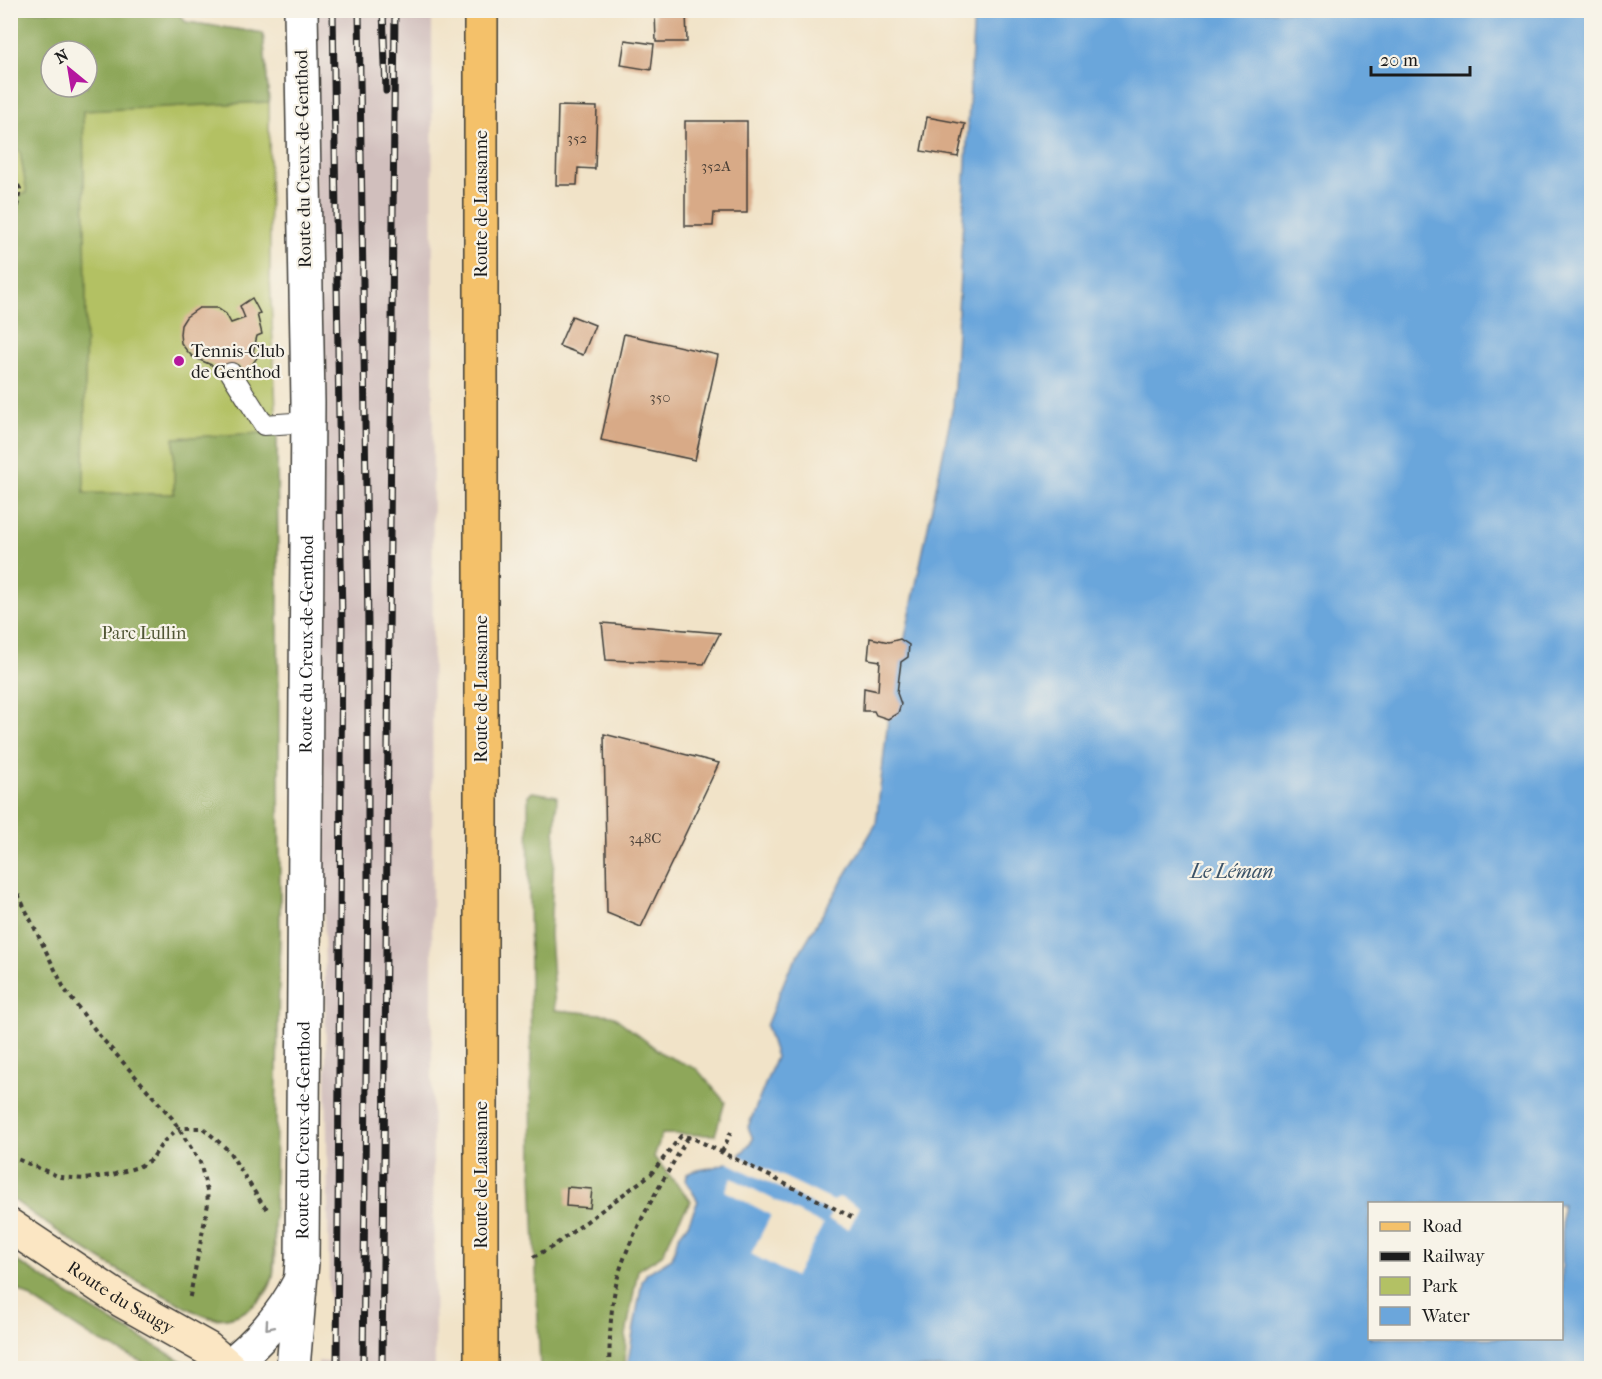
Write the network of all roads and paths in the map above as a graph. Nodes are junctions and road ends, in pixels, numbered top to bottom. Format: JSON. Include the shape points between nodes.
{"nodes":[{"id":1,"x":301,"y":10,"type":"edge"},
{"id":2,"x":481,"y":10,"type":"edge"},
{"id":3,"x":10,"y":169,"type":"edge"},
{"id":4,"x":10,"y":246,"type":"edge"},
{"id":5,"x":231,"y":373,"type":"dead end"},
{"id":6,"x":308,"y":422,"type":"junction"},
{"id":7,"x":10,"y":878,"type":"edge"},
{"id":8,"x":179,"y":1128,"type":"junction"},
{"id":9,"x":731,"y":1132,"type":"dead end"},
{"id":10,"x":688,"y":1137,"type":"junction"},
{"id":11,"x":722,"y":1152,"type":"junction"},
{"id":12,"x":10,"y":1156,"type":"edge"},
{"id":13,"x":270,"y":1211,"type":"dead end"},
{"id":14,"x":854,"y":1218,"type":"dead end"},
{"id":15,"x":10,"y":1226,"type":"edge"},
{"id":16,"x":533,"y":1257,"type":"dead end"},
{"id":17,"x":301,"y":1279,"type":"junction"},
{"id":18,"x":189,"y":1308,"type":"dead end"},
{"id":19,"x":229,"y":1367,"type":"edge"},
{"id":20,"x":292,"y":1368,"type":"edge"},
{"id":21,"x":481,"y":1368,"type":"edge"},
{"id":22,"x":609,"y":1368,"type":"edge"}],
"edges":[{"from":1,"to":6,"type":"street","name":"Route du Creux-de-Genthod"},
{"from":2,"to":21,"type":"main road","name":"Route de Lausanne"},
{"from":3,"to":4,"type":"path","via":[[20,189]]},
{"from":5,"to":6,"type":"lane","via":[[264,425]]},
{"from":6,"to":17,"type":"street","name":"Route du Creux-de-Genthod"},
{"from":7,"to":8,"type":"path","via":[[65,990]]},
{"from":8,"to":12,"type":"path","via":[[152,1159],[112,1175],[60,1177]]},
{"from":8,"to":13,"type":"path","via":[[203,1128],[211,1133],[228,1150]]},
{"from":8,"to":18,"type":"path","via":[[200,1162],[207,1191]]},
{"from":9,"to":11,"type":"path"},
{"from":10,"to":11,"type":"path"},
{"from":10,"to":16,"type":"path","via":[[679,1137],[651,1174]]},
{"from":10,"to":22,"type":"path","via":[[622,1264],[611,1316]]},
{"from":11,"to":14,"type":"path"},
{"from":15,"to":19,"type":"street","name":"Route du Saugy","via":[[121,1300],[208,1349]]},
{"from":17,"to":19,"type":"street","one_way":true,"via":[[280,1312]]},
{"from":17,"to":20,"type":"street","name":"Route du Creux-de-Genthod"}]}
